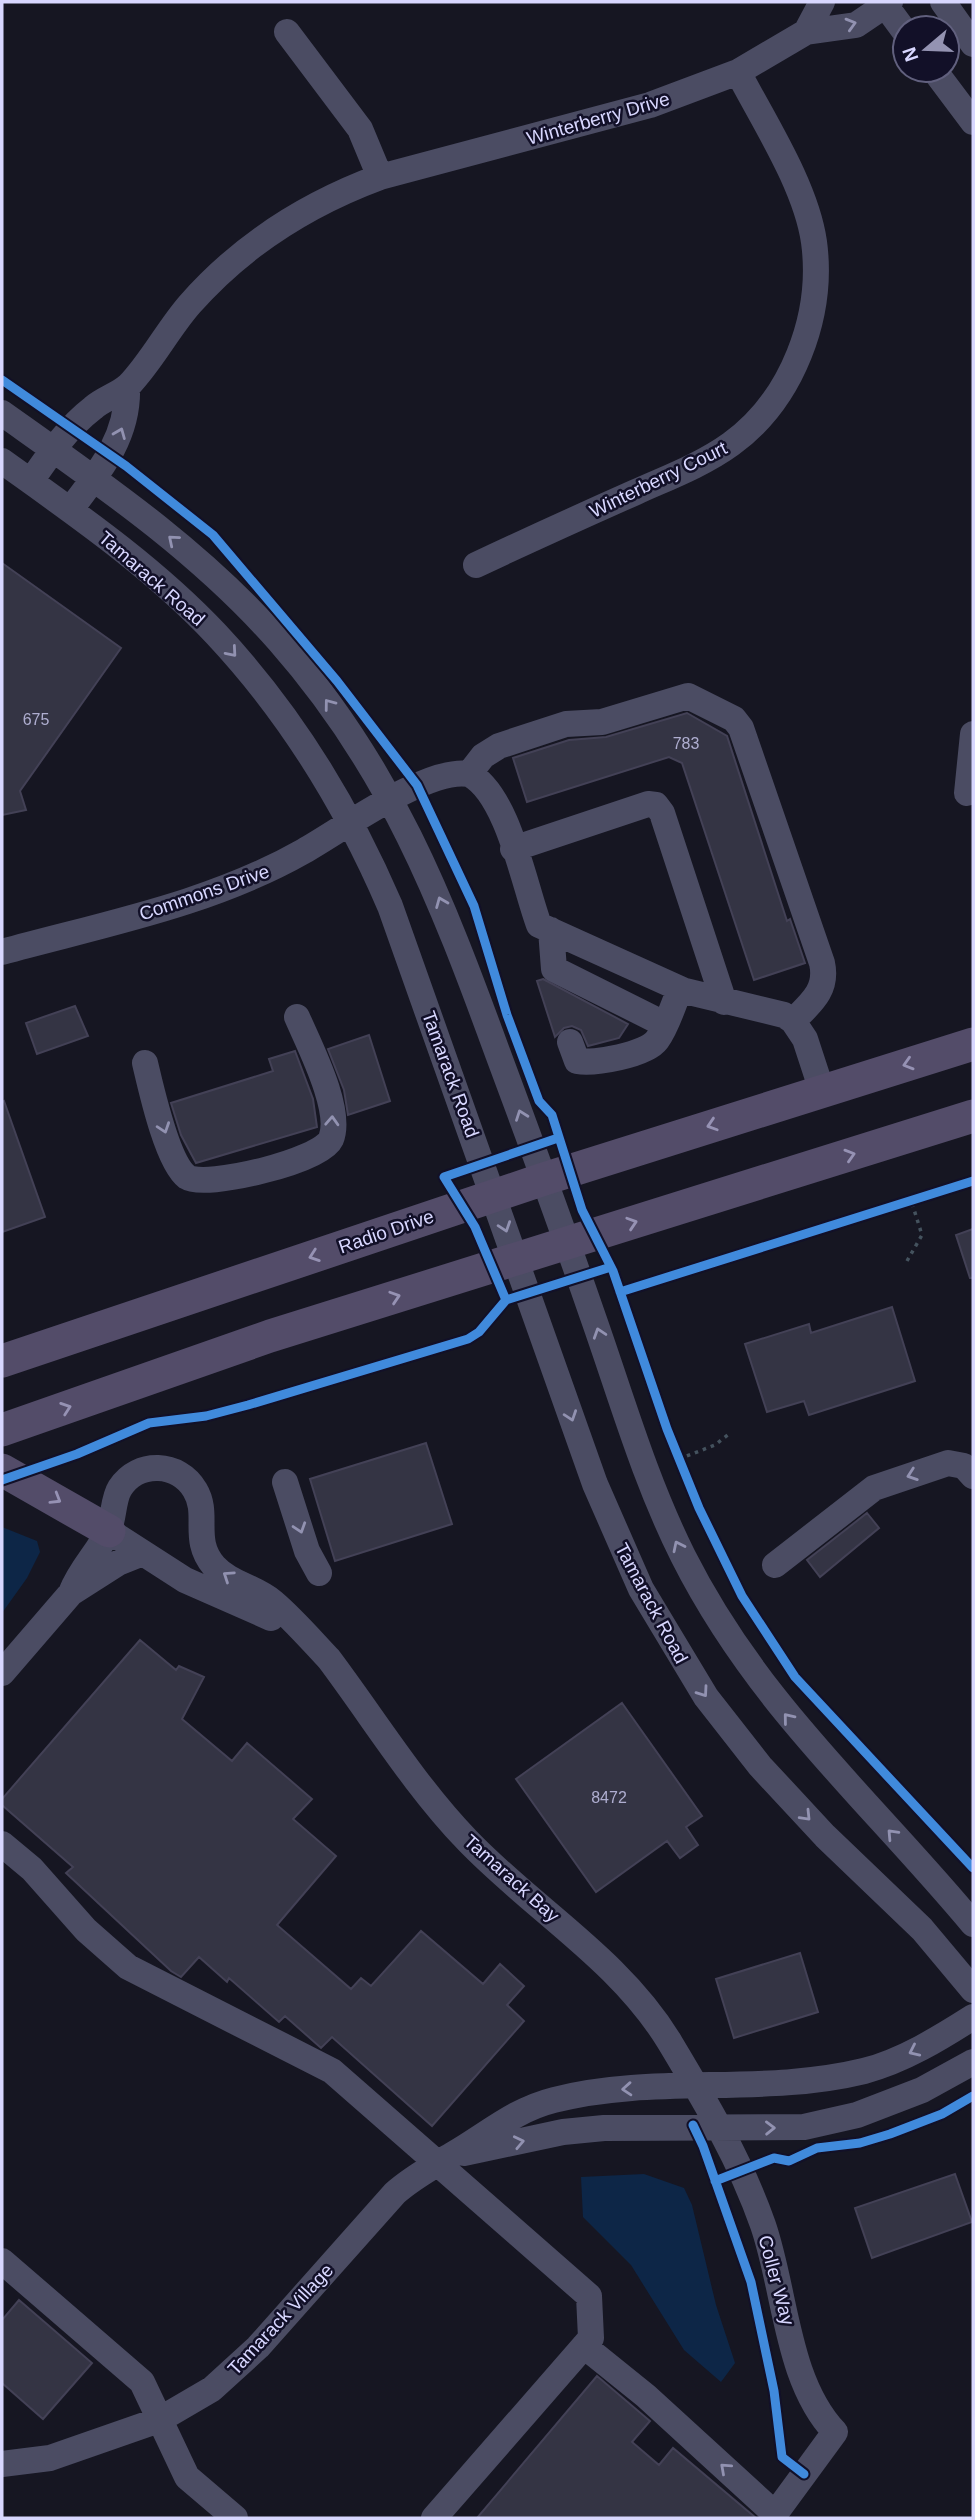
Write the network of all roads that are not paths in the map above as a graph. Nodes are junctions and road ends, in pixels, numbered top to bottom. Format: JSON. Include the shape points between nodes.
{"nodes":[{"id":1,"x":822,"y":2,"type":"edge"},
{"id":2,"x":943,"y":2,"type":"edge"},
{"id":3,"x":886,"y":3,"type":"edge"},
{"id":4,"x":287,"y":32,"type":"dead end"},
{"id":5,"x":806,"y":32,"type":"junction"},
{"id":6,"x":973,"y":44,"type":"edge"},
{"id":7,"x":738,"y":72,"type":"junction"},
{"id":8,"x":944,"y":84,"type":"edge"},
{"id":9,"x":973,"y":122,"type":"edge"},
{"id":10,"x":380,"y":177,"type":"junction"},
{"id":11,"x":127,"y":387,"type":"junction"},
{"id":12,"x":2,"y":413,"type":"edge"},
{"id":13,"x":53,"y":450,"type":"junction"},
{"id":14,"x":2,"y":461,"type":"edge"},
{"id":15,"x":94,"y":478,"type":"junction"},
{"id":16,"x":31,"y":481,"type":"junction"},
{"id":17,"x":70,"y":510,"type":"junction"},
{"id":18,"x":476,"y":565,"type":"dead end"},
{"id":19,"x":973,"y":734,"type":"edge"},
{"id":20,"x":469,"y":774,"type":"junction"},
{"id":21,"x":967,"y":793,"type":"dead end"},
{"id":22,"x":392,"y":800,"type":"junction"},
{"id":23,"x":352,"y":824,"type":"junction"},
{"id":24,"x":513,"y":849,"type":"junction"},
{"id":25,"x":551,"y":930,"type":"junction"},
{"id":26,"x":2,"y":952,"type":"edge"},
{"id":27,"x":680,"y":989,"type":"junction"},
{"id":28,"x":724,"y":1002,"type":"junction"},
{"id":29,"x":298,"y":1017,"type":"dead end"},
{"id":30,"x":793,"y":1021,"type":"junction"},
{"id":31,"x":664,"y":1024,"type":"junction"},
{"id":32,"x":570,"y":1042,"type":"dead end"},
{"id":33,"x":973,"y":1044,"type":"edge"},
{"id":34,"x":145,"y":1063,"type":"dead end"},
{"id":35,"x":822,"y":1091,"type":"junction"},
{"id":36,"x":973,"y":1116,"type":"edge"},
{"id":37,"x":544,"y":1179,"type":"junction"},
{"id":38,"x":494,"y":1195,"type":"junction"},
{"id":39,"x":567,"y":1243,"type":"junction"},
{"id":40,"x":516,"y":1259,"type":"junction"},
{"id":41,"x":2,"y":1361,"type":"edge"},
{"id":42,"x":2,"y":1430,"type":"edge"},
{"id":43,"x":2,"y":1469,"type":"edge"},
{"id":44,"x":973,"y":1476,"type":"edge"},
{"id":45,"x":285,"y":1482,"type":"dead end"},
{"id":46,"x":109,"y":1531,"type":"junction"},
{"id":47,"x":143,"y":1553,"type":"junction"},
{"id":48,"x":775,"y":1565,"type":"dead end"},
{"id":49,"x":319,"y":1573,"type":"dead end"},
{"id":50,"x":71,"y":1593,"type":"junction"},
{"id":51,"x":301,"y":1632,"type":"junction"},
{"id":52,"x":2,"y":1673,"type":"edge"},
{"id":53,"x":2,"y":1844,"type":"edge"},
{"id":54,"x":973,"y":1924,"type":"edge"},
{"id":55,"x":973,"y":1990,"type":"edge"},
{"id":56,"x":973,"y":2017,"type":"edge"},
{"id":57,"x":973,"y":2062,"type":"edge"},
{"id":58,"x":695,"y":2085,"type":"junction"},
{"id":59,"x":720,"y":2126,"type":"junction"},
{"id":60,"x":444,"y":2160,"type":"junction"},
{"id":61,"x":2,"y":2261,"type":"edge"},
{"id":62,"x":584,"y":2346,"type":"junction"},
{"id":63,"x":159,"y":2420,"type":"junction"},
{"id":64,"x":2,"y":2464,"type":"edge"},
{"id":65,"x":774,"y":2516,"type":"edge"},
{"id":66,"x":235,"y":2518,"type":"edge"},
{"id":67,"x":433,"y":2518,"type":"edge"}],
"edges":[{"from":1,"to":5,"type":"street"},
{"from":2,"to":6,"type":"street"},
{"from":5,"to":3,"type":"street","name":"Winterberry Drive","one_way":true,"via":[[856,25]]},
{"from":4,"to":10,"type":"street","via":[[360,129]]},
{"from":5,"to":7,"type":"street","name":"Winterberry Drive"},
{"from":7,"to":10,"type":"street","name":"Winterberry Drive","via":[[650,105]]},
{"from":7,"to":18,"type":"street","name":"Winterberry Court","via":[[792,178],[813,240],[811,315],[783,388],[731,444],[696,465]]},
{"from":8,"to":9,"type":"street"},
{"from":10,"to":11,"type":"street","name":"Winterberry Drive","via":[[299,213],[247,251],[190,304]]},
{"from":11,"to":13,"type":"street","name":"Winterberry Drive","via":[[90,410]]},
{"from":15,"to":11,"type":"street","one_way":true,"via":[[122,432]]},
{"from":12,"to":13,"type":"street"},
{"from":13,"to":15,"type":"street"},
{"from":13,"to":16,"type":"street","name":"Winterberry Drive"},
{"from":14,"to":16,"type":"street","name":"Tamarack Road"},
{"from":15,"to":17,"type":"street"},
{"from":22,"to":15,"type":"street","one_way":true,"via":[[369,760],[277,638],[191,555]]},
{"from":16,"to":17,"type":"street","name":"Tamarack Road"},
{"from":17,"to":23,"type":"street","name":"Tamarack Road","one_way":true,"via":[[130,555],[215,633],[274,701]]},
{"from":19,"to":21,"type":"street"},
{"from":20,"to":22,"type":"street","name":"Commons Drive","via":[[440,775]]},
{"from":20,"to":24,"type":"street","via":[[491,794]]},
{"from":20,"to":30,"type":"street","via":[[483,756],[499,746],[570,723],[603,722],[680,696],[734,719],[824,971],[820,992]]},
{"from":22,"to":23,"type":"street","name":"Commons Drive"},
{"from":37,"to":22,"type":"street","one_way":true,"via":[[437,892]]},
{"from":23,"to":26,"type":"street","name":"Commons Drive","via":[[234,885]]},
{"from":23,"to":38,"type":"street","name":"Tamarack Road","via":[[390,905]]},
{"from":24,"to":25,"type":"street","via":[[539,925]]},
{"from":24,"to":28,"type":"street","via":[[656,805]]},
{"from":25,"to":27,"type":"street"},
{"from":25,"to":31,"type":"street","via":[[554,969]]},
{"from":27,"to":28,"type":"street"},
{"from":27,"to":31,"type":"street"},
{"from":28,"to":30,"type":"street","via":[[785,1015]]},
{"from":34,"to":29,"type":"street","one_way":true,"via":[[175,1159],[185,1175],[196,1181],[259,1174],[320,1151],[331,1138],[332,1109]]},
{"from":30,"to":35,"type":"street","via":[[805,1039]]},
{"from":31,"to":32,"type":"street","via":[[648,1048],[591,1064],[577,1061]]},
{"from":33,"to":35,"type":"main road","name":"Radio Drive","one_way":true},
{"from":35,"to":37,"type":"main road","name":"Radio Drive","one_way":true},
{"from":39,"to":36,"type":"main road","one_way":true},
{"from":37,"to":38,"type":"main road","name":"Radio Drive"},
{"from":37,"to":39,"type":"street"},
{"from":38,"to":40,"type":"street","name":"Tamarack Road","one_way":true},
{"from":38,"to":41,"type":"main road","name":"Radio Drive","one_way":true},
{"from":39,"to":40,"type":"main road"},
{"from":54,"to":39,"type":"street","one_way":true,"via":[[805,1738],[710,1606],[662,1514],[641,1462]]},
{"from":42,"to":40,"type":"main road","one_way":true,"via":[[270,1336]]},
{"from":40,"to":55,"type":"street","name":"Tamarack Road","one_way":true,"via":[[604,1507],[640,1590],[666,1635],[706,1697],[760,1766],[922,1929]]},
{"from":43,"to":46,"type":"main road","one_way":true},
{"from":44,"to":48,"type":"street","one_way":true,"via":[[964,1466],[948,1463],[874,1488]]},
{"from":45,"to":49,"type":"street","one_way":true,"via":[[307,1551]]},
{"from":46,"to":47,"type":"street","name":"Tamarack Bay"},
{"from":46,"to":50,"type":"street","via":[[80,1571]]},
{"from":51,"to":46,"type":"street","name":"Tamarack Bay","one_way":true,"via":[[272,1600],[216,1568],[200,1537],[197,1492],[170,1469],[154,1467],[136,1473],[119,1489]]},
{"from":47,"to":50,"type":"street"},
{"from":47,"to":51,"type":"street","name":"Tamarack Bay","via":[[185,1580]]},
{"from":50,"to":52,"type":"street"},
{"from":51,"to":58,"type":"street","name":"Tamarack Bay","via":[[329,1659],[468,1841],[629,1988]]},
{"from":53,"to":60,"type":"street","via":[[32,1868],[86,1930],[128,1967],[331,2071]]},
{"from":56,"to":58,"type":"street","name":"Tamarack Village","one_way":true,"via":[[912,2052],[867,2070],[755,2085]]},
{"from":59,"to":57,"type":"street","name":"Tamarack Village","one_way":true,"via":[[804,2127],[858,2115],[922,2091]]},
{"from":58,"to":59,"type":"street","name":"Tamarack Bay"},
{"from":58,"to":60,"type":"street","name":"Tamarack Village","one_way":true,"via":[[595,2091],[552,2100],[518,2111]]},
{"from":60,"to":59,"type":"street","name":"Tamarack Village","one_way":true,"via":[[563,2133]]},
{"from":59,"to":65,"type":"street","name":"Coller Way","via":[[763,2227],[801,2378],[822,2418],[835,2432]]},
{"from":60,"to":62,"type":"street","via":[[589,2296],[591,2338]]},
{"from":60,"to":63,"type":"street","name":"Tamarack Village","via":[[416,2175],[375,2213],[237,2370]]},
{"from":61,"to":63,"type":"street","via":[[142,2382]]},
{"from":65,"to":62,"type":"street","one_way":true,"via":[[646,2396]]},
{"from":62,"to":67,"type":"street"},
{"from":63,"to":64,"type":"street","name":"Tamarack Village","via":[[50,2458]]},
{"from":63,"to":66,"type":"street","via":[[187,2477]]}]}
